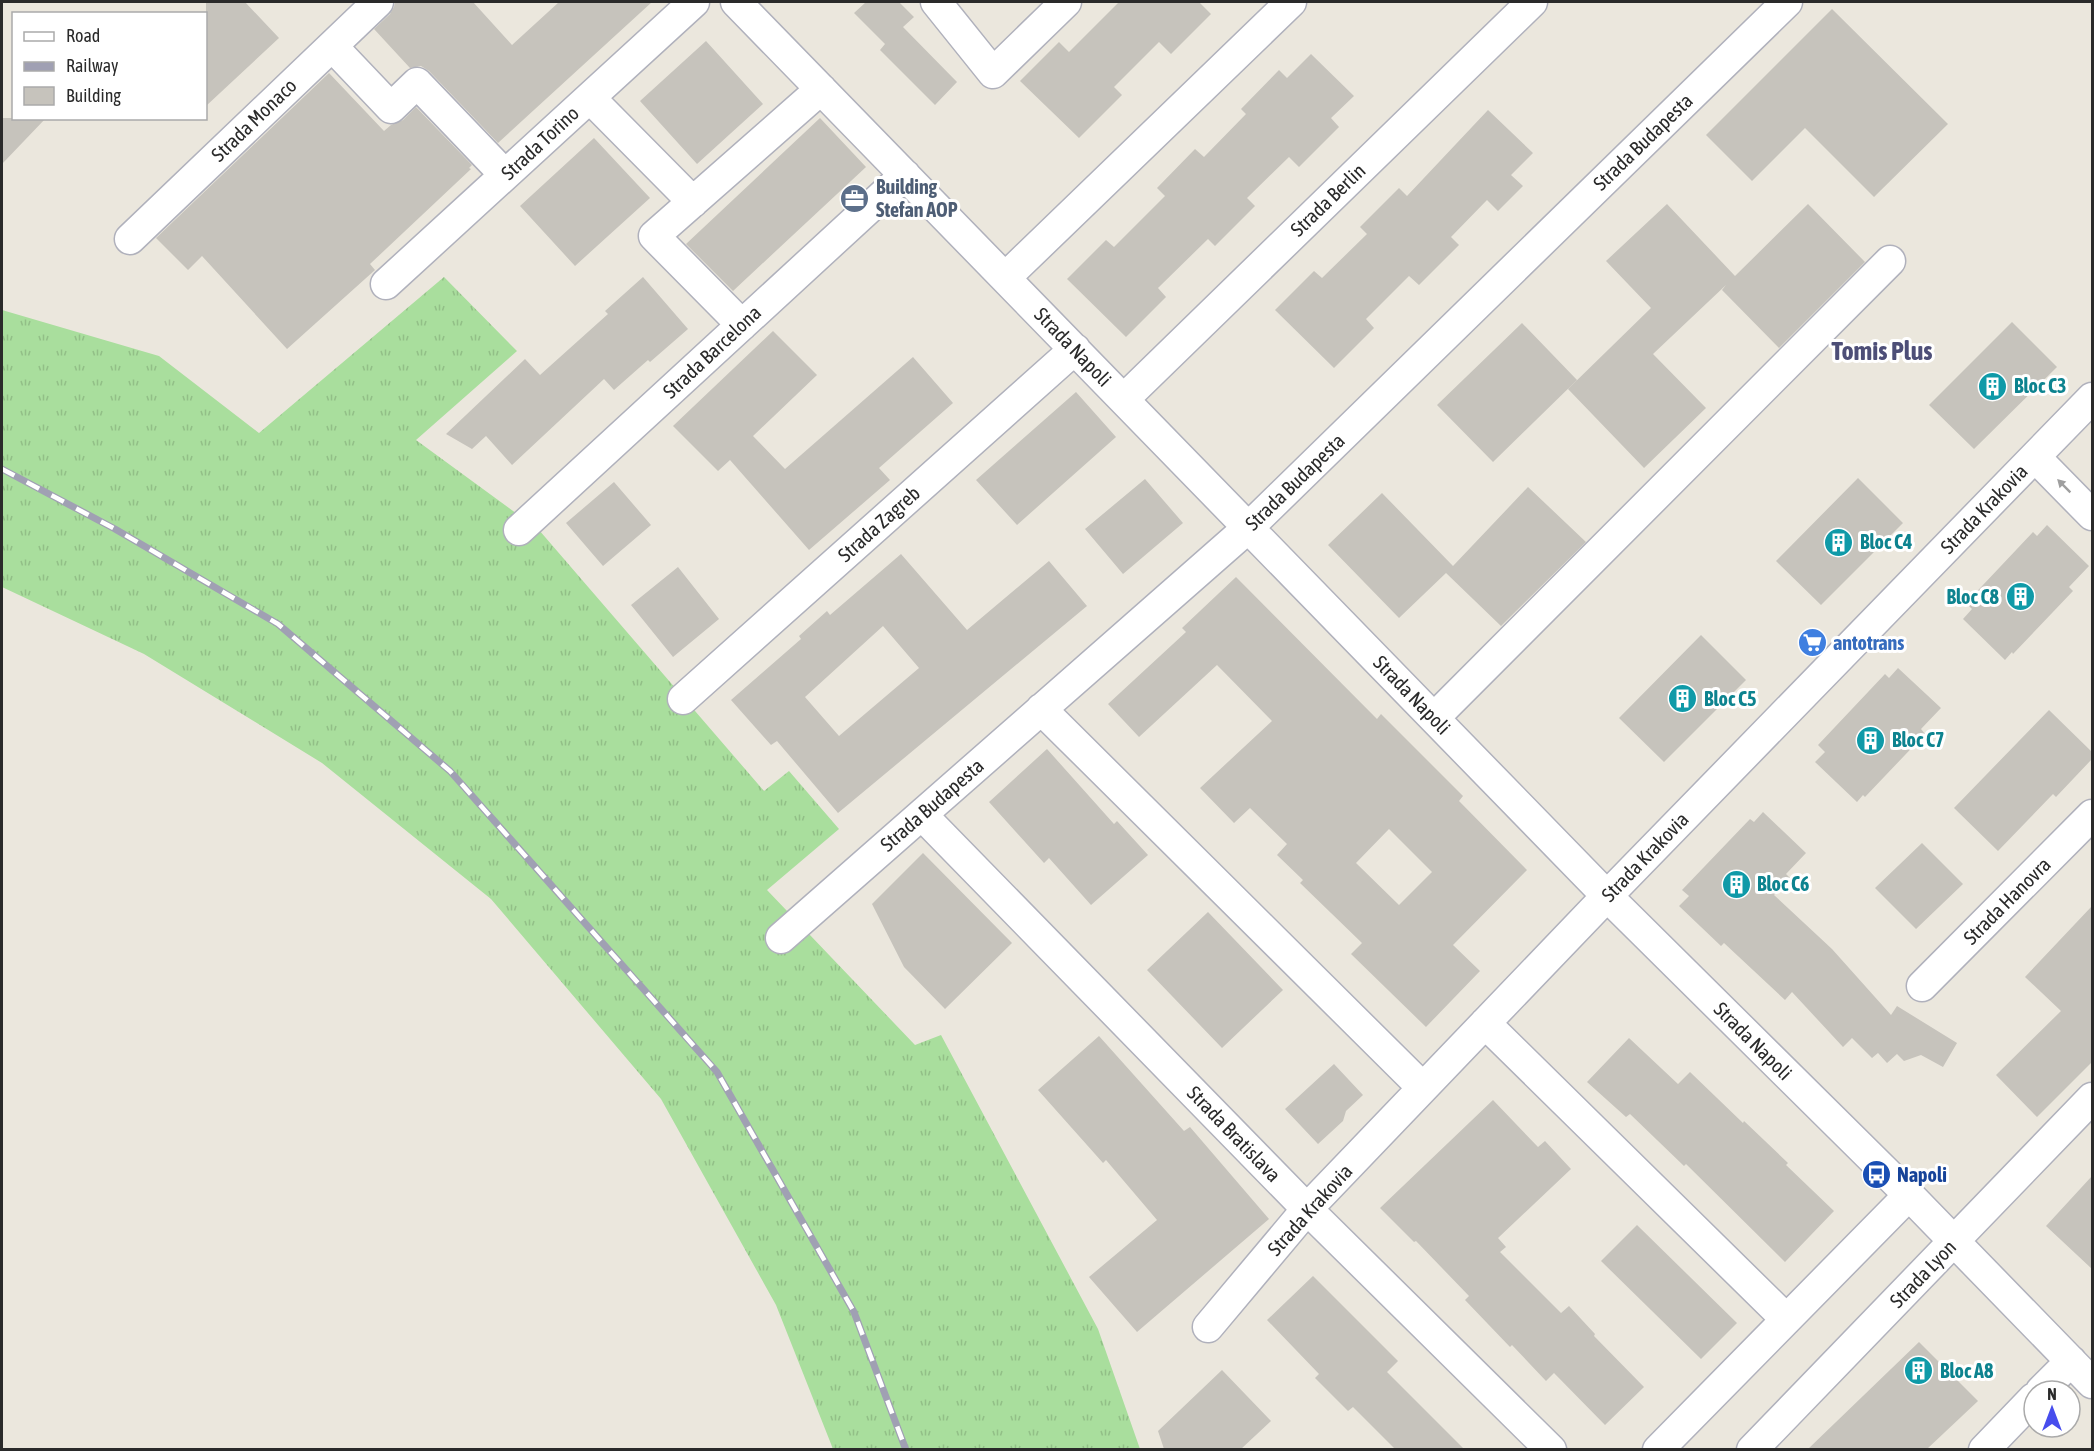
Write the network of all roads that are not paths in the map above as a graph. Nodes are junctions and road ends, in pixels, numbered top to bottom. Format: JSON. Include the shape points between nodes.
{"nodes":[{"id":1,"x":378,"y":2,"type":"edge"},
{"id":2,"x":694,"y":2,"type":"edge"},
{"id":3,"x":736,"y":2,"type":"edge"},
{"id":4,"x":936,"y":2,"type":"edge"},
{"id":5,"x":1066,"y":2,"type":"edge"},
{"id":6,"x":1291,"y":2,"type":"edge"},
{"id":7,"x":1532,"y":2,"type":"edge"},
{"id":8,"x":1786,"y":2,"type":"edge"},
{"id":9,"x":332,"y":46,"type":"junction"},
{"id":10,"x":821,"y":89,"type":"junction"},
{"id":11,"x":590,"y":98,"type":"junction"},
{"id":12,"x":905,"y":175,"type":"junction"},
{"id":13,"x":505,"y":176,"type":"junction"},
{"id":14,"x":693,"y":202,"type":"junction"},
{"id":15,"x":130,"y":239,"type":"dead end"},
{"id":16,"x":1890,"y":261,"type":"dead end"},
{"id":17,"x":1005,"y":278,"type":"junction"},
{"id":18,"x":386,"y":284,"type":"dead end"},
{"id":19,"x":742,"y":325,"type":"junction"},
{"id":20,"x":1075,"y":349,"type":"junction"},
{"id":21,"x":2092,"y":398,"type":"edge"},
{"id":22,"x":1124,"y":399,"type":"junction"},
{"id":23,"x":2035,"y":457,"type":"junction"},
{"id":24,"x":2092,"y":515,"type":"edge"},
{"id":25,"x":1249,"y":527,"type":"junction"},
{"id":26,"x":519,"y":530,"type":"dead end"},
{"id":27,"x":683,"y":699,"type":"dead end"},
{"id":28,"x":1041,"y":709,"type":"junction"},
{"id":29,"x":1434,"y":718,"type":"junction"},
{"id":30,"x":922,"y":815,"type":"junction"},
{"id":31,"x":2092,"y":815,"type":"edge"},
{"id":32,"x":1607,"y":896,"type":"junction"},
{"id":33,"x":781,"y":938,"type":"dead end"},
{"id":34,"x":1922,"y":986,"type":"dead end"},
{"id":35,"x":1485,"y":1023,"type":"junction"},
{"id":36,"x":1423,"y":1088,"type":"junction"},
{"id":37,"x":2092,"y":1098,"type":"edge"},
{"id":38,"x":1909,"y":1195,"type":"junction"},
{"id":39,"x":1307,"y":1209,"type":"junction"},
{"id":40,"x":1955,"y":1242,"type":"junction"},
{"id":41,"x":1786,"y":1319,"type":"junction"},
{"id":42,"x":1208,"y":1327,"type":"dead end"},
{"id":43,"x":2071,"y":1360,"type":"junction"},
{"id":44,"x":2053,"y":1379,"type":"edge"},
{"id":45,"x":2092,"y":1383,"type":"edge"},
{"id":46,"x":2022,"y":1410,"type":"edge"},
{"id":47,"x":1551,"y":1449,"type":"edge"},
{"id":48,"x":1658,"y":1449,"type":"edge"},
{"id":49,"x":1752,"y":1449,"type":"edge"},
{"id":50,"x":1984,"y":1449,"type":"edge"}],
"edges":[{"from":1,"to":9,"type":"street","name":"Strada Monaco"},
{"from":2,"to":11,"type":"street","name":"Strada Torino"},
{"from":3,"to":10,"type":"street","name":"Strada Napoli"},
{"from":4,"to":5,"type":"street","via":[[993,73]]},
{"from":6,"to":17,"type":"street"},
{"from":7,"to":22,"type":"street","name":"Strada Berlin"},
{"from":8,"to":25,"type":"street","name":"Strada Budapesta"},
{"from":9,"to":13,"type":"street","via":[[391,108],[417,83]]},
{"from":9,"to":15,"type":"street","name":"Strada Monaco"},
{"from":10,"to":12,"type":"street","name":"Strada Napoli"},
{"from":10,"to":14,"type":"street"},
{"from":11,"to":13,"type":"street","name":"Strada Torino"},
{"from":11,"to":14,"type":"street"},
{"from":12,"to":17,"type":"street","name":"Strada Napoli"},
{"from":12,"to":19,"type":"street","name":"Strada Barcelona"},
{"from":13,"to":18,"type":"street","name":"Strada Torino"},
{"from":14,"to":19,"type":"street","via":[[654,236]]},
{"from":16,"to":29,"type":"street"},
{"from":17,"to":20,"type":"street","name":"Strada Napoli"},
{"from":19,"to":26,"type":"street","name":"Strada Barcelona"},
{"from":20,"to":22,"type":"street","name":"Strada Napoli"},
{"from":20,"to":27,"type":"street","name":"Strada Zagreb"},
{"from":21,"to":23,"type":"street","name":"Strada Krakovia"},
{"from":22,"to":25,"type":"street","name":"Strada Napoli"},
{"from":24,"to":23,"type":"street","one_way":true},
{"from":23,"to":32,"type":"street","name":"Strada Krakovia"},
{"from":25,"to":28,"type":"street","name":"Strada Budapesta"},
{"from":25,"to":29,"type":"street","name":"Strada Napoli"},
{"from":28,"to":30,"type":"street","name":"Strada Budapesta"},
{"from":28,"to":36,"type":"street"},
{"from":29,"to":32,"type":"street","name":"Strada Napoli"},
{"from":30,"to":33,"type":"street","name":"Strada Budapesta"},
{"from":30,"to":39,"type":"street","name":"Strada Bratislava"},
{"from":31,"to":34,"type":"street","name":"Strada Hanovra"},
{"from":32,"to":35,"type":"street","name":"Strada Krakovia"},
{"from":32,"to":38,"type":"street","name":"Strada Napoli"},
{"from":35,"to":36,"type":"street","name":"Strada Krakovia"},
{"from":35,"to":41,"type":"street"},
{"from":36,"to":39,"type":"street","name":"Strada Krakovia"},
{"from":37,"to":40,"type":"street","name":"Strada Lyon"},
{"from":38,"to":40,"type":"street","name":"Strada Napoli"},
{"from":38,"to":41,"type":"street"},
{"from":39,"to":42,"type":"street","name":"Strada Krakovia"},
{"from":39,"to":47,"type":"street","name":"Strada Bratislava"},
{"from":40,"to":43,"type":"street","name":"Strada Napoli"},
{"from":40,"to":49,"type":"street","name":"Strada Lyon"},
{"from":41,"to":48,"type":"street"},
{"from":43,"to":44,"type":"street"},
{"from":43,"to":45,"type":"street","name":"Strada Napoli"},
{"from":46,"to":50,"type":"street"}]}
